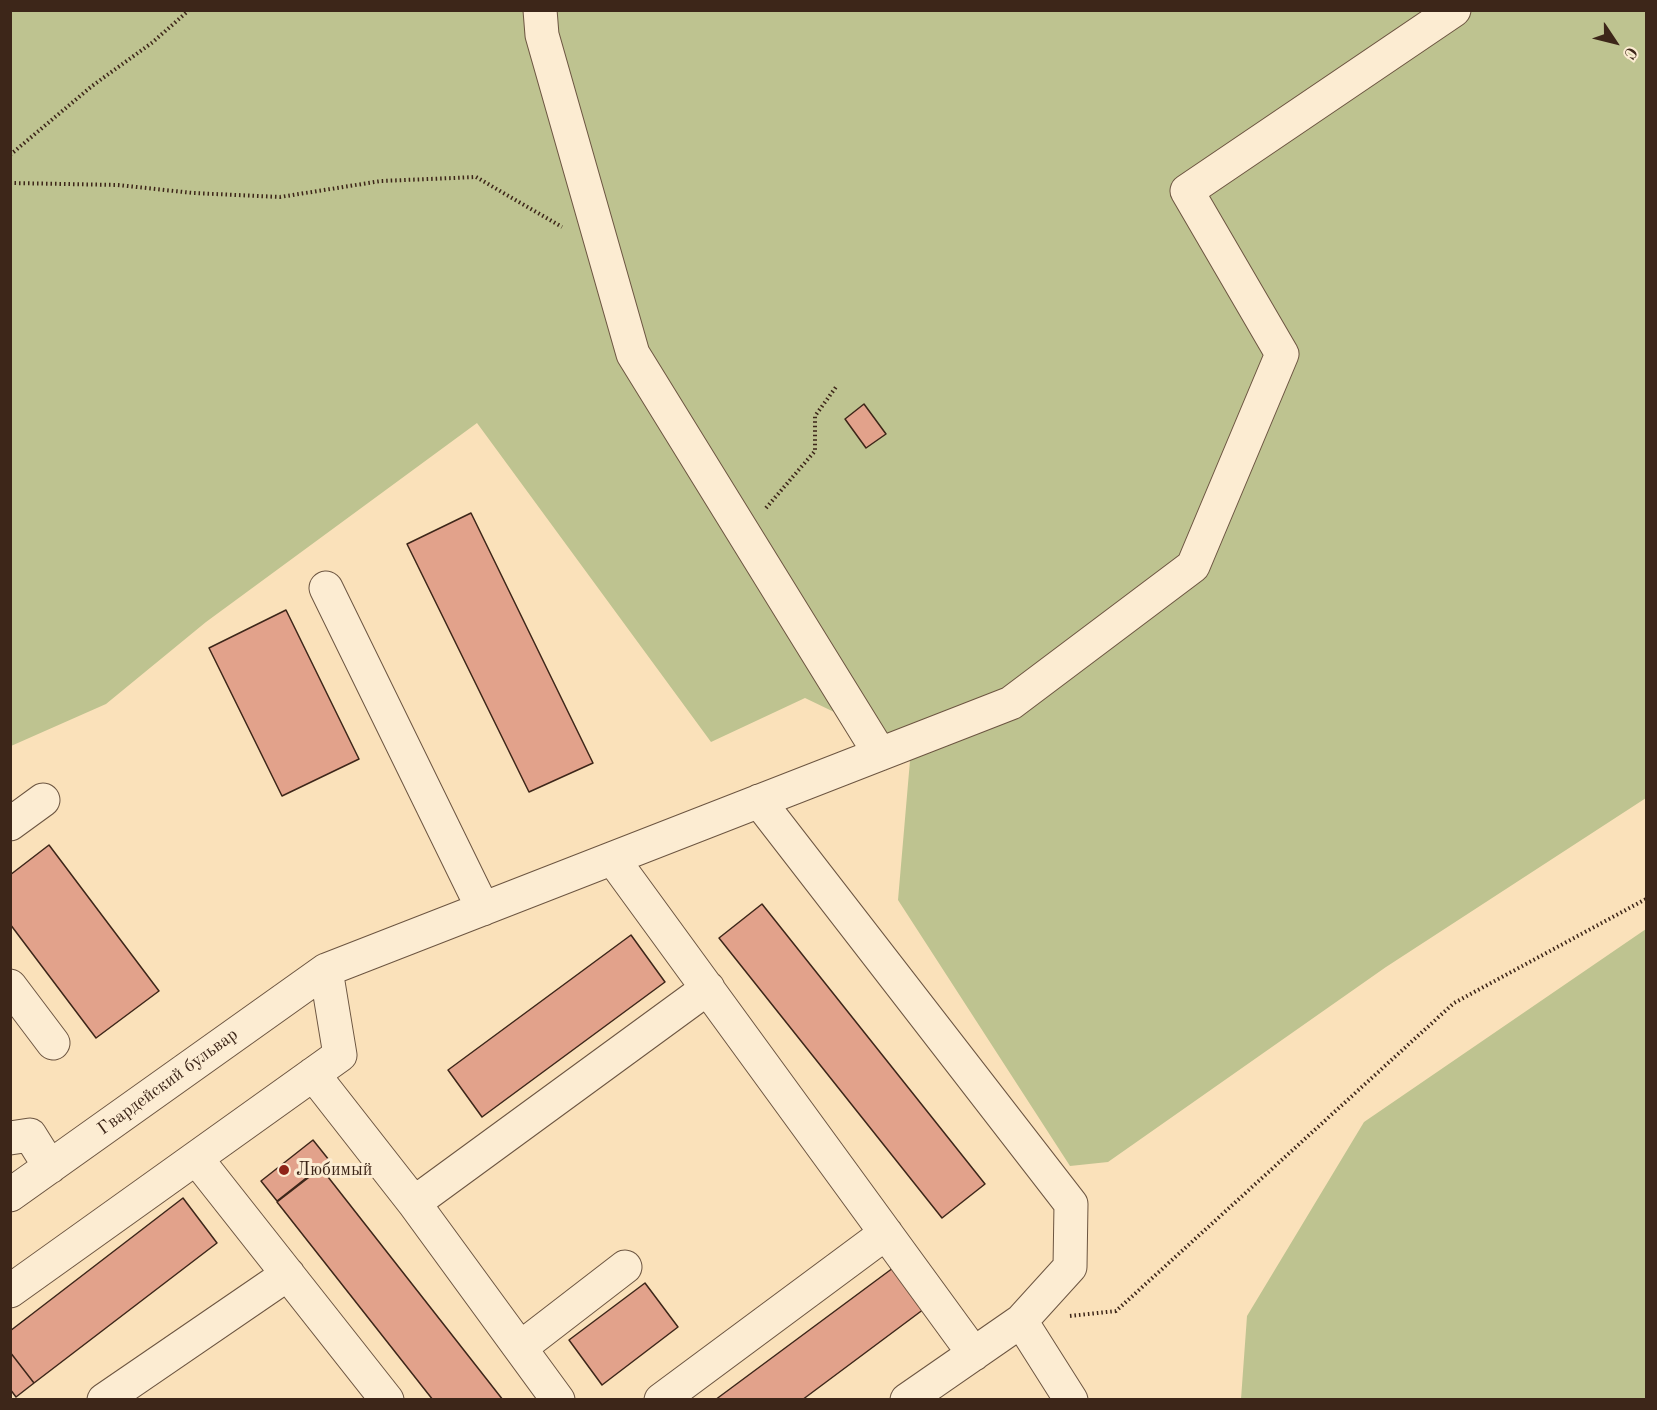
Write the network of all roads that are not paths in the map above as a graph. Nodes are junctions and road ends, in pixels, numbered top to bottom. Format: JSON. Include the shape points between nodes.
{"nodes":[{"id":1,"x":540,"y":10,"type":"edge"},
{"id":2,"x":1454,"y":10,"type":"edge"},
{"id":3,"x":326,"y":588,"type":"dead end"},
{"id":4,"x":880,"y":754,"type":"junction"},
{"id":5,"x":44,"y":800,"type":"dead end"},
{"id":6,"x":759,"y":801,"type":"junction"},
{"id":7,"x":10,"y":824,"type":"edge"},
{"id":8,"x":613,"y":859,"type":"junction"},
{"id":9,"x":483,"y":909,"type":"junction"},
{"id":10,"x":326,"y":969,"type":"junction"},
{"id":11,"x":11,"y":988,"type":"edge"},
{"id":12,"x":708,"y":988,"type":"junction"},
{"id":13,"x":53,"y":1043,"type":"dead end"},
{"id":14,"x":313,"y":1074,"type":"junction"},
{"id":15,"x":10,"y":1138,"type":"edge"},
{"id":16,"x":196,"y":1158,"type":"junction"},
{"id":17,"x":50,"y":1167,"type":"junction"},
{"id":18,"x":10,"y":1195,"type":"edge"},
{"id":19,"x":414,"y":1203,"type":"junction"},
{"id":20,"x":886,"y":1233,"type":"junction"},
{"id":21,"x":625,"y":1267,"type":"dead end"},
{"id":22,"x":288,"y":1274,"type":"junction"},
{"id":23,"x":10,"y":1291,"type":"edge"},
{"id":24,"x":1021,"y":1321,"type":"junction"},
{"id":25,"x":520,"y":1348,"type":"junction"},
{"id":26,"x":974,"y":1354,"type":"junction"},
{"id":27,"x":104,"y":1400,"type":"edge"},
{"id":28,"x":387,"y":1400,"type":"edge"},
{"id":29,"x":558,"y":1400,"type":"edge"},
{"id":30,"x":661,"y":1400,"type":"edge"},
{"id":31,"x":907,"y":1400,"type":"edge"},
{"id":32,"x":1071,"y":1400,"type":"edge"}],
"edges":[{"from":1,"to":4,"type":"street","via":[[542,35],[633,354]]},
{"from":2,"to":4,"type":"street","name":"Гвардейский бульвар","via":[[1187,191],[1282,354],[1193,566],[1011,703]]},
{"from":3,"to":9,"type":"street"},
{"from":4,"to":6,"type":"street","name":"Гвардейский бульвар"},
{"from":5,"to":7,"type":"street"},
{"from":6,"to":8,"type":"street","name":"Гвардейский бульвар"},
{"from":6,"to":24,"type":"street","via":[[1071,1203],[1070,1267]]},
{"from":8,"to":9,"type":"street","name":"Гвардейский бульвар"},
{"from":8,"to":12,"type":"street"},
{"from":9,"to":10,"type":"street","name":"Гвардейский бульвар"},
{"from":10,"to":14,"type":"street","via":[[340,1054]]},
{"from":10,"to":17,"type":"street","name":"Гвардейский бульвар"},
{"from":11,"to":13,"type":"street"},
{"from":12,"to":19,"type":"street"},
{"from":12,"to":20,"type":"street"},
{"from":14,"to":16,"type":"street"},
{"from":14,"to":19,"type":"street"},
{"from":15,"to":17,"type":"street","via":[[30,1135]]},
{"from":16,"to":22,"type":"street"},
{"from":16,"to":23,"type":"street"},
{"from":17,"to":18,"type":"street","name":"Гвардейский бульвар"},
{"from":19,"to":25,"type":"street"},
{"from":20,"to":26,"type":"street"},
{"from":20,"to":30,"type":"street"},
{"from":21,"to":25,"type":"street"},
{"from":22,"to":27,"type":"street"},
{"from":22,"to":28,"type":"street"},
{"from":24,"to":26,"type":"street"},
{"from":24,"to":32,"type":"street"},
{"from":25,"to":29,"type":"street"},
{"from":26,"to":31,"type":"street"}]}
